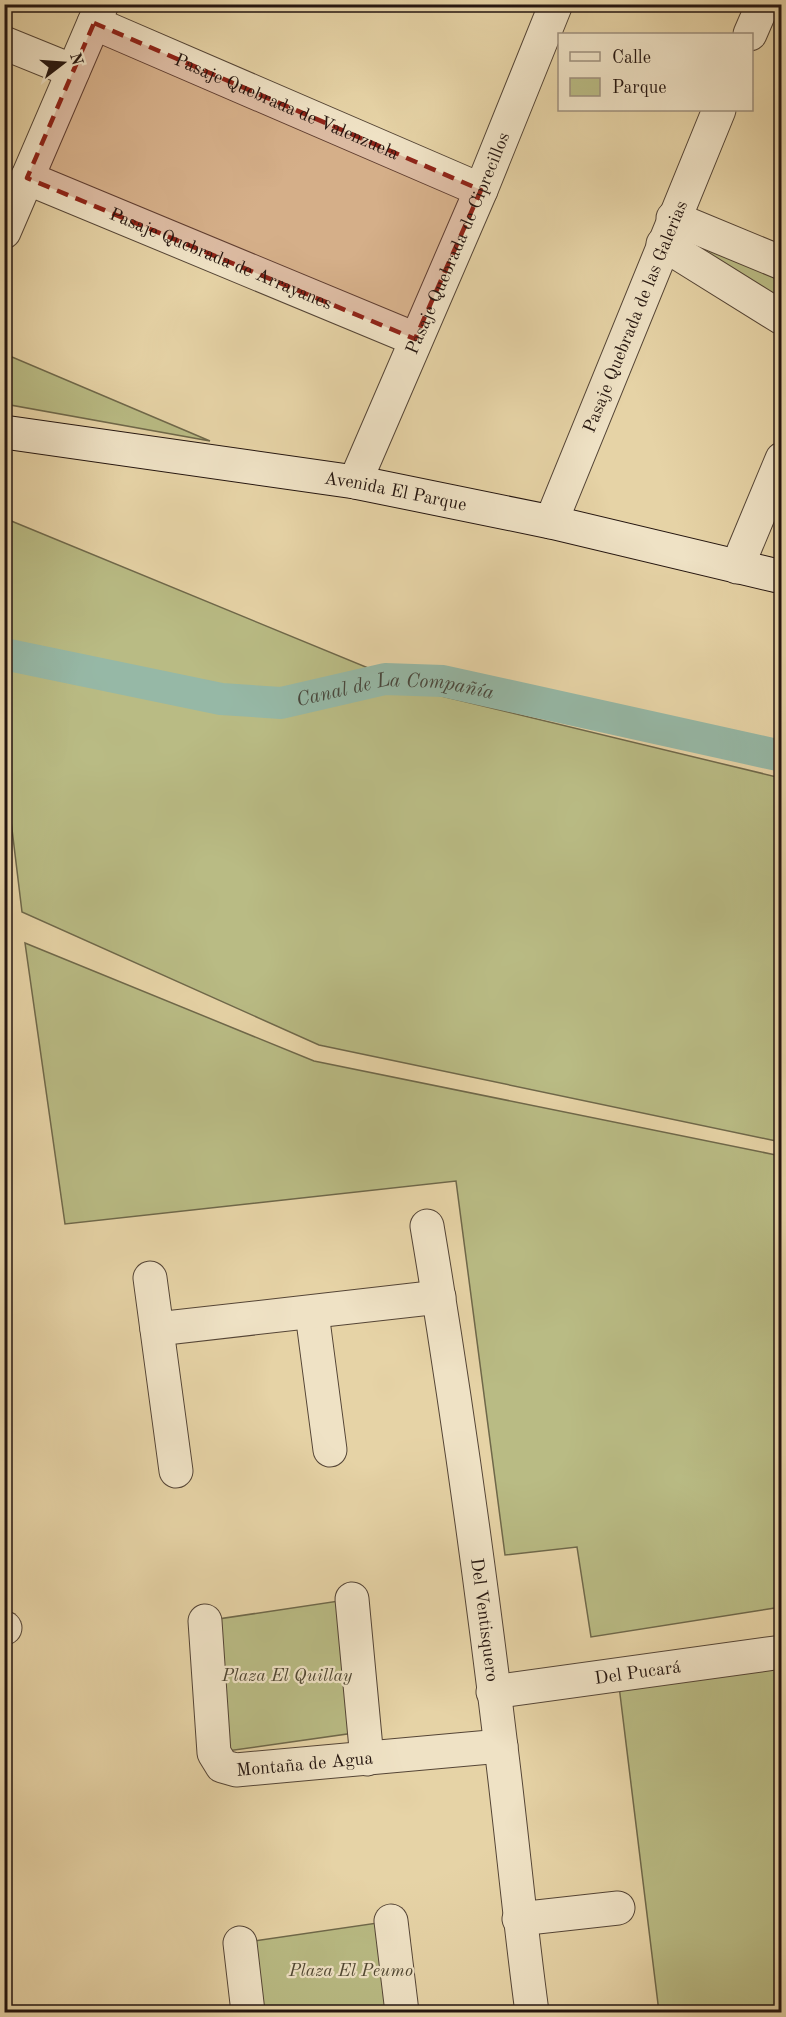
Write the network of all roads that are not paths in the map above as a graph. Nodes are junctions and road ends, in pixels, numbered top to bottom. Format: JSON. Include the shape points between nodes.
{"nodes":[{"id":1,"x":763,"y":4,"type":"edge"},
{"id":2,"x":554,"y":5,"type":"edge"},
{"id":3,"x":98,"y":14,"type":"edge"},
{"id":4,"x":750,"y":33,"type":"edge"},
{"id":5,"x":4,"y":43,"type":"edge"},
{"id":6,"x":74,"y":71,"type":"junction"},
{"id":7,"x":719,"y":111,"type":"edge"},
{"id":8,"x":27,"y":178,"type":"junction"},
{"id":9,"x":481,"y":190,"type":"junction"},
{"id":10,"x":668,"y":231,"type":"junction"},
{"id":11,"x":4,"y":232,"type":"edge"},
{"id":12,"x":782,"y":263,"type":"edge"},
{"id":13,"x":782,"y":318,"type":"edge"},
{"id":14,"x":415,"y":339,"type":"junction"},
{"id":15,"x":4,"y":432,"type":"edge"},
{"id":16,"x":782,"y":459,"type":"edge"},
{"id":17,"x":355,"y":482,"type":"junction"},
{"id":18,"x":551,"y":522,"type":"junction"},
{"id":19,"x":737,"y":567,"type":"junction"},
{"id":20,"x":782,"y":577,"type":"edge"},
{"id":21,"x":427,"y":1226,"type":"dead end"},
{"id":22,"x":150,"y":1278,"type":"dead end"},
{"id":23,"x":439,"y":1297,"type":"junction"},
{"id":24,"x":312,"y":1313,"type":"junction"},
{"id":25,"x":157,"y":1329,"type":"junction"},
{"id":26,"x":330,"y":1450,"type":"dead end"},
{"id":27,"x":176,"y":1471,"type":"dead end"},
{"id":28,"x":352,"y":1599,"type":"dead end"},
{"id":29,"x":205,"y":1621,"type":"dead end"},
{"id":30,"x":782,"y":1652,"type":"edge"},
{"id":31,"x":493,"y":1692,"type":"junction"},
{"id":32,"x":501,"y":1746,"type":"junction"},
{"id":33,"x":367,"y":1759,"type":"junction"},
{"id":34,"x":618,"y":1908,"type":"dead end"},
{"id":35,"x":519,"y":1919,"type":"junction"},
{"id":36,"x":391,"y":1921,"type":"dead end"},
{"id":37,"x":240,"y":1943,"type":"dead end"},
{"id":38,"x":248,"y":2013,"type":"edge"},
{"id":39,"x":402,"y":2013,"type":"edge"},
{"id":40,"x":532,"y":2013,"type":"edge"}],
"edges":[{"from":1,"to":4,"type":"street"},
{"from":2,"to":9,"type":"street","name":"Pasaje Quebrada de Ciprecillos"},
{"from":3,"to":6,"type":"street"},
{"from":3,"to":9,"type":"street","name":"Pasaje Quebrada de Valenzuela"},
{"from":5,"to":6,"type":"street"},
{"from":6,"to":8,"type":"street"},
{"from":7,"to":10,"type":"street","name":"Pasaje Quebrada de las Galerias"},
{"from":8,"to":11,"type":"street"},
{"from":8,"to":14,"type":"street","name":"Pasaje Quebrada de Arrayanes"},
{"from":9,"to":14,"type":"street","name":"Pasaje Quebrada de Ciprecillos"},
{"from":10,"to":12,"type":"street"},
{"from":10,"to":13,"type":"street"},
{"from":10,"to":18,"type":"street","name":"Pasaje Quebrada de las Galerias"},
{"from":14,"to":17,"type":"street","name":"Pasaje Quebrada de Ciprecillos"},
{"from":15,"to":17,"type":"street","name":"Avenida El Parque"},
{"from":16,"to":19,"type":"street"},
{"from":17,"to":18,"type":"street","name":"Avenida El Parque"},
{"from":18,"to":19,"type":"street","name":"Avenida El Parque"},
{"from":19,"to":20,"type":"street","name":"Avenida El Parque"},
{"from":21,"to":23,"type":"street","name":"Del Ventisquero"},
{"from":22,"to":25,"type":"street"},
{"from":23,"to":24,"type":"street"},
{"from":23,"to":31,"type":"street","name":"Del Ventisquero"},
{"from":24,"to":25,"type":"street"},
{"from":24,"to":26,"type":"street"},
{"from":25,"to":27,"type":"street"},
{"from":28,"to":33,"type":"street"},
{"from":29,"to":33,"type":"street","name":"Montaña de Agua","via":[[214,1754],[222,1766],[236,1770]]},
{"from":30,"to":31,"type":"street","name":"Del Pucará"},
{"from":31,"to":32,"type":"street","name":"Del Ventisquero"},
{"from":32,"to":33,"type":"street","name":"Montaña de Agua"},
{"from":32,"to":35,"type":"street","name":"Del Ventisquero"},
{"from":34,"to":35,"type":"street"},
{"from":35,"to":40,"type":"street","name":"Del Ventisquero"},
{"from":36,"to":39,"type":"street"},
{"from":37,"to":38,"type":"street"}]}
